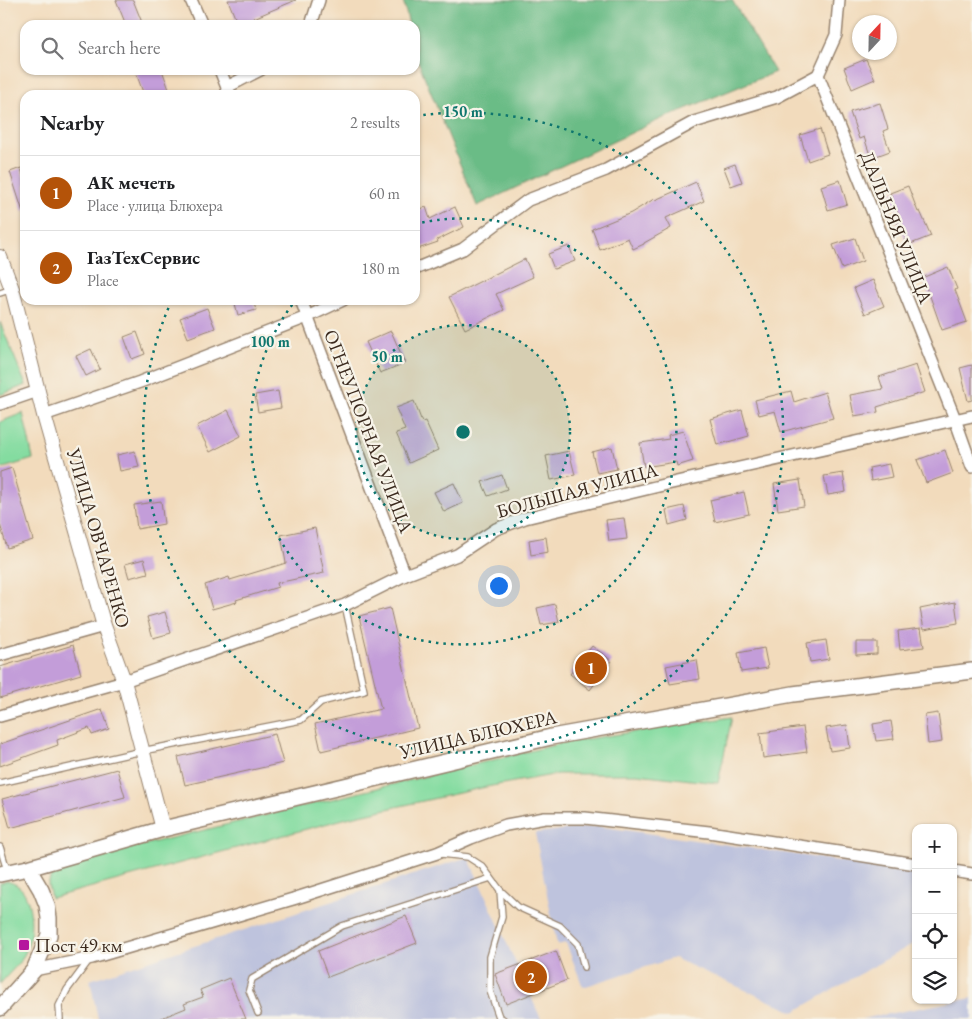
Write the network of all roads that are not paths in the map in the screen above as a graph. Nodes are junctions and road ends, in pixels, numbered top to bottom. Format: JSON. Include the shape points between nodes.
{"nodes":[{"id":1,"x":192,"y":0,"type":"edge"},
{"id":2,"x":319,"y":0,"type":"edge"},
{"id":3,"x":839,"y":0,"type":"edge"},
{"id":4,"x":200,"y":20,"type":"edge"},
{"id":5,"x":313,"y":20,"type":"edge"},
{"id":6,"x":222,"y":75,"type":"edge"},
{"id":7,"x":253,"y":75,"type":"edge"},
{"id":8,"x":818,"y":75,"type":"junction"},
{"id":9,"x":229,"y":90,"type":"edge"},
{"id":10,"x":230,"y":90,"type":"edge"},
{"id":11,"x":0,"y":257,"type":"edge"},
{"id":12,"x":420,"y":267,"type":"edge"},
{"id":13,"x":6,"y":291,"type":"edge"},
{"id":14,"x":303,"y":305,"type":"edge"},
{"id":15,"x":332,"y":305,"type":"edge"},
{"id":16,"x":307,"y":317,"type":"junction"},
{"id":17,"x":38,"y":391,"type":"junction"},
{"id":18,"x":0,"y":404,"type":"edge"},
{"id":19,"x":44,"y":415,"type":"junction"},
{"id":20,"x":972,"y":416,"type":"edge"},
{"id":21,"x":955,"y":419,"type":"junction"},
{"id":22,"x":972,"y":467,"type":"edge"},
{"id":23,"x":405,"y":575,"type":"junction"},
{"id":24,"x":346,"y":604,"type":"junction"},
{"id":25,"x":104,"y":626,"type":"junction"},
{"id":26,"x":0,"y":656,"type":"edge"},
{"id":27,"x":972,"y":671,"type":"edge"},
{"id":28,"x":124,"y":681,"type":"junction"},
{"id":29,"x":0,"y":716,"type":"edge"},
{"id":30,"x":142,"y":752,"type":"junction"},
{"id":31,"x":0,"y":783,"type":"edge"},
{"id":32,"x":163,"y":829,"type":"junction"},
{"id":33,"x":0,"y":848,"type":"edge"},
{"id":34,"x":437,"y":853,"type":"junction"},
{"id":35,"x":912,"y":863,"type":"edge"},
{"id":36,"x":28,"y":868,"type":"junction"},
{"id":37,"x":957,"y":871,"type":"edge"},
{"id":38,"x":4,"y":873,"type":"edge"},
{"id":39,"x":972,"y":874,"type":"edge"},
{"id":40,"x":491,"y":878,"type":"junction"},
{"id":41,"x":500,"y":890,"type":"junction"},
{"id":42,"x":92,"y":958,"type":"junction"},
{"id":43,"x":584,"y":967,"type":"dead end"},
{"id":44,"x":34,"y":970,"type":"junction"},
{"id":45,"x":0,"y":1008,"type":"edge"},
{"id":46,"x":258,"y":1013,"type":"dead end"},
{"id":47,"x":500,"y":1018,"type":"edge"},
{"id":48,"x":60,"y":1019,"type":"edge"}],
"edges":[{"from":1,"to":4,"type":"street"},
{"from":2,"to":5,"type":"street"},
{"from":3,"to":8,"type":"street","via":[[836,36]]},
{"from":6,"to":9,"type":"street"},
{"from":7,"to":10,"type":"street"},
{"from":8,"to":12,"type":"street","via":[[777,97],[694,122],[606,170],[528,200],[463,249]]},
{"from":8,"to":21,"type":"street","name":"ДАЛЬНЯЯ УЛИЦА"},
{"from":11,"to":13,"type":"street","name":"УЛИЦА ОВЧАРЕНКО"},
{"from":13,"to":17,"type":"street","name":"УЛИЦА ОВЧАРЕНКО"},
{"from":14,"to":16,"type":"street","name":"ОГНЕУПОРНАЯ УЛИЦА"},
{"from":15,"to":16,"type":"street"},
{"from":16,"to":19,"type":"street","via":[[140,382]]},
{"from":16,"to":23,"type":"street","name":"ОГНЕУПОРНАЯ УЛИЦА"},
{"from":17,"to":18,"type":"street"},
{"from":17,"to":19,"type":"street","name":"УЛИЦА ОВЧАРЕНКО"},
{"from":19,"to":25,"type":"street","name":"УЛИЦА ОВЧАРЕНКО"},
{"from":20,"to":21,"type":"street","name":"БОЛЬШАЯ УЛИЦА"},
{"from":21,"to":22,"type":"street","name":"ДАЛЬНЯЯ УЛИЦА"},
{"from":21,"to":23,"type":"street","name":"БОЛЬШАЯ УЛИЦА","via":[[525,518],[496,529],[457,555]]},
{"from":23,"to":24,"type":"street","name":"БОЛЬШАЯ УЛИЦА"},
{"from":24,"to":28,"type":"street","name":"БОЛЬШАЯ УЛИЦА"},
{"from":24,"to":30,"type":"lane","via":[[364,691],[321,702],[301,720]]},
{"from":25,"to":26,"type":"street"},
{"from":25,"to":28,"type":"street","name":"УЛИЦА ОВЧАРЕНКО"},
{"from":27,"to":32,"type":"main road","name":"УЛИЦА БЛЮХЕРА","via":[[793,694],[551,737]]},
{"from":28,"to":29,"type":"street","name":"БОЛЬШАЯ УЛИЦА"},
{"from":28,"to":30,"type":"street","name":"УЛИЦА ОВЧАРЕНКО"},
{"from":30,"to":31,"type":"lane"},
{"from":30,"to":32,"type":"street","name":"УЛИЦА ОВЧАРЕНКО"},
{"from":32,"to":36,"type":"main road","name":"УЛИЦА БЛЮХЕРА"},
{"from":33,"to":38,"type":"lane"},
{"from":34,"to":35,"type":"street","via":[[506,825],[545,818],[585,818],[709,832]]},
{"from":34,"to":40,"type":"lane","via":[[468,857],[482,866]]},
{"from":34,"to":42,"type":"street"},
{"from":36,"to":38,"type":"main road","name":"УЛИЦА БЛЮХЕРА"},
{"from":36,"to":44,"type":"main road","via":[[41,890],[49,918],[49,935]]},
{"from":37,"to":39,"type":"street"},
{"from":40,"to":41,"type":"lane"},
{"from":40,"to":46,"type":"lane","via":[[342,926],[252,979],[249,990]]},
{"from":41,"to":43,"type":"lane","via":[[518,907],[560,926],[578,944]]},
{"from":41,"to":47,"type":"lane","via":[[502,917],[490,957],[490,991]]},
{"from":42,"to":44,"type":"street"},
{"from":42,"to":48,"type":"lane","via":[[67,990],[59,1006]]},
{"from":44,"to":45,"type":"main road"}]}
